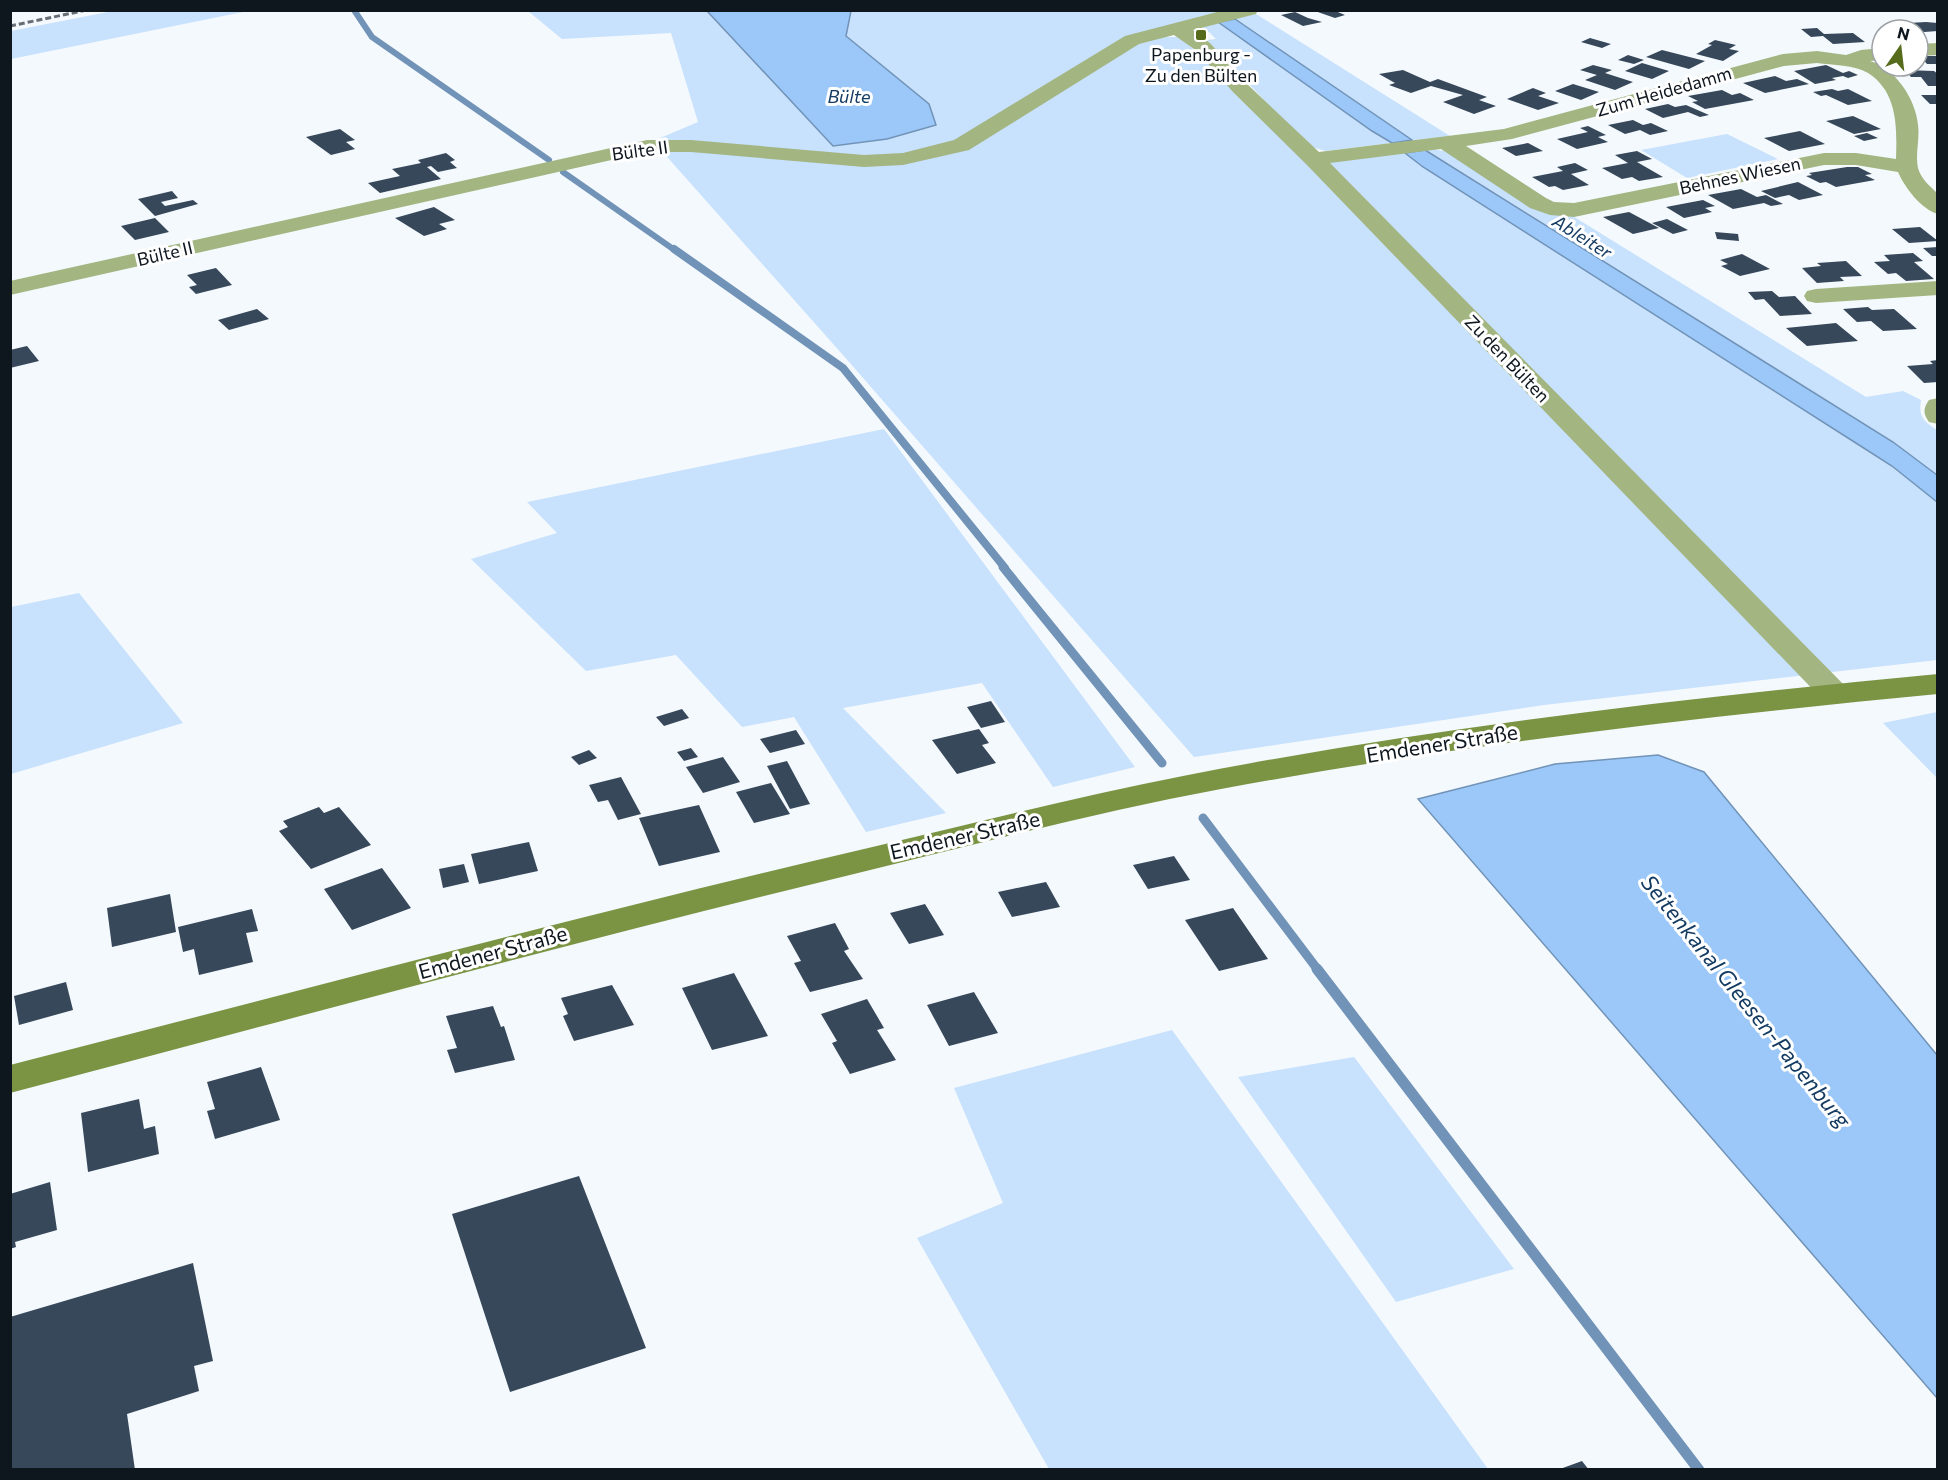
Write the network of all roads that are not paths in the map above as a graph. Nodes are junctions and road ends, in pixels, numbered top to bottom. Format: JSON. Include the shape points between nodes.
{"nodes":[{"id":1,"x":1249,"y":10,"type":"edge"},
{"id":2,"x":1176,"y":29,"type":"junction"},
{"id":3,"x":1870,"y":55,"type":"edge"},
{"id":4,"x":1848,"y":60,"type":"junction"},
{"id":5,"x":1446,"y":143,"type":"junction"},
{"id":6,"x":1314,"y":159,"type":"junction"},
{"id":7,"x":1907,"y":167,"type":"junction"},
{"id":8,"x":1938,"y":207,"type":"edge"},
{"id":9,"x":10,"y":288,"type":"edge"},
{"id":10,"x":1938,"y":288,"type":"edge"},
{"id":11,"x":1816,"y":296,"type":"dead end"},
{"id":12,"x":1938,"y":406,"type":"edge"},
{"id":13,"x":1938,"y":416,"type":"edge"},
{"id":14,"x":1938,"y":684,"type":"edge"},
{"id":15,"x":1835,"y":694,"type":"junction"},
{"id":16,"x":10,"y":1079,"type":"edge"}],
"edges":[{"from":1,"to":2,"type":"street","name":"Bülte II"},
{"from":2,"to":6,"type":"street","name":"Zu den Bülten","via":[[1203,45],[1240,88]]},
{"from":2,"to":9,"type":"street","name":"Bülte II","via":[[1132,40],[961,145],[903,159],[647,146]]},
{"from":3,"to":4,"type":"street","name":"Zum Heidedamm"},
{"from":4,"to":5,"type":"street","name":"Zum Heidedamm","via":[[1783,60],[1534,129]]},
{"from":4,"to":7,"type":"street","via":[[1882,74],[1905,110]]},
{"from":5,"to":6,"type":"street","name":"Zum Heidedamm"},
{"from":5,"to":7,"type":"street","name":"Behnes Wiesen","via":[[1538,203],[1574,210],[1824,159],[1856,159]]},
{"from":6,"to":15,"type":"street","name":"Zu den Bülten"},
{"from":7,"to":8,"type":"street","via":[[1914,183]]},
{"from":10,"to":11,"type":"street"},
{"from":12,"to":13,"type":"street"},
{"from":14,"to":15,"type":"street","name":"Emdener Straße"},
{"from":15,"to":16,"type":"street","name":"Emdener Straße","via":[[1501,734],[1220,780],[758,885]]}]}
